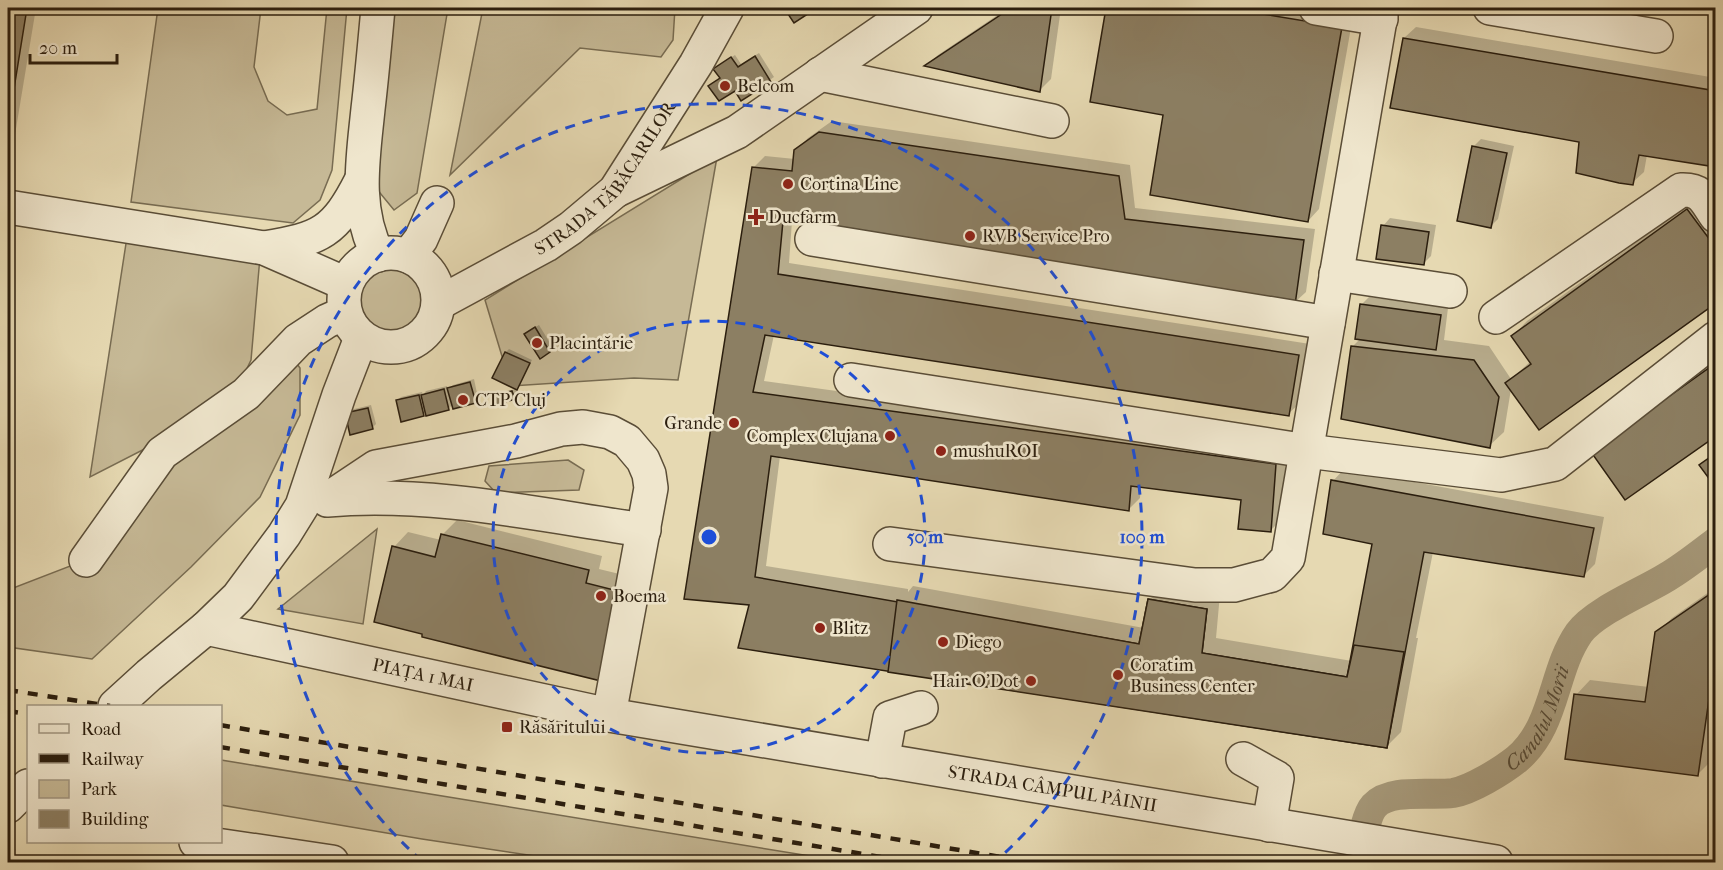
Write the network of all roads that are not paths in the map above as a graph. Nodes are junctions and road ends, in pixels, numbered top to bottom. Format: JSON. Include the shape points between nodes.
{"nodes":[{"id":1,"x":378,"y":8,"type":"edge"},
{"id":2,"x":727,"y":8,"type":"edge"},
{"id":3,"x":916,"y":8,"type":"edge"},
{"id":4,"x":1316,"y":8,"type":"edge"},
{"id":5,"x":1490,"y":8,"type":"edge"},
{"id":6,"x":1381,"y":13,"type":"edge"},
{"id":7,"x":1656,"y":36,"type":"dead end"},
{"id":8,"x":820,"y":74,"type":"junction"},
{"id":9,"x":1052,"y":121,"type":"dead end"},
{"id":10,"x":361,"y":181,"type":"junction"},
{"id":11,"x":615,"y":191,"type":"junction"},
{"id":12,"x":437,"y":203,"type":"dead end"},
{"id":13,"x":8,"y":207,"type":"edge"},
{"id":14,"x":1716,"y":216,"type":"edge"},
{"id":15,"x":812,"y":239,"type":"dead end"},
{"id":16,"x":264,"y":248,"type":"junction"},
{"id":17,"x":393,"y":255,"type":"junction"},
{"id":18,"x":1336,"y":274,"type":"junction"},
{"id":19,"x":1450,"y":291,"type":"dead end"},
{"id":20,"x":439,"y":303,"type":"junction"},
{"id":21,"x":351,"y":312,"type":"junction"},
{"id":22,"x":1496,"y":317,"type":"dead end"},
{"id":23,"x":1328,"y":323,"type":"junction"},
{"id":24,"x":1716,"y":338,"type":"edge"},
{"id":25,"x":851,"y":381,"type":"dead end"},
{"id":26,"x":1307,"y":451,"type":"junction"},
{"id":27,"x":315,"y":503,"type":"junction"},
{"id":28,"x":644,"y":530,"type":"junction"},
{"id":29,"x":891,"y":544,"type":"dead end"},
{"id":30,"x":86,"y":560,"type":"dead end"},
{"id":31,"x":206,"y":628,"type":"junction"},
{"id":32,"x":116,"y":705,"type":"edge"},
{"id":33,"x":921,"y":708,"type":"dead end"},
{"id":34,"x":609,"y":715,"type":"junction"},
{"id":35,"x":1244,"y":759,"type":"dead end"},
{"id":36,"x":882,"y":761,"type":"junction"},
{"id":37,"x":27,"y":787,"type":"edge"},
{"id":38,"x":8,"y":807,"type":"edge"},
{"id":39,"x":27,"y":813,"type":"edge"},
{"id":40,"x":1269,"y":825,"type":"junction"},
{"id":41,"x":200,"y":843,"type":"edge"},
{"id":42,"x":249,"y":857,"type":"edge"},
{"id":43,"x":332,"y":862,"type":"edge"},
{"id":44,"x":1496,"y":862,"type":"edge"}],
"edges":[{"from":1,"to":10,"type":"street"},
{"from":2,"to":11,"type":"street","name":"STRADA TĂBĂCARILOR"},
{"from":3,"to":8,"type":"street"},
{"from":4,"to":6,"type":"street"},
{"from":5,"to":7,"type":"street"},
{"from":6,"to":18,"type":"street"},
{"from":8,"to":9,"type":"street"},
{"from":8,"to":11,"type":"street","via":[[737,132]]},
{"from":10,"to":16,"type":"street","via":[[342,216],[325,231]]},
{"from":10,"to":17,"type":"street","via":[[370,238]]},
{"from":11,"to":20,"type":"street","name":"STRADA TĂBĂCARILOR","via":[[546,245]]},
{"from":12,"to":17,"type":"street","via":[[421,238]]},
{"from":13,"to":16,"type":"street"},
{"from":14,"to":22,"type":"street","via":[[1700,193],[1681,190]]},
{"from":15,"to":23,"type":"street"},
{"from":16,"to":21,"type":"street"},
{"from":17,"to":20,"type":"street","via":[[421,264],[437,288]]},
{"from":17,"to":21,"type":"street","via":[[365,261],[354,271]]},
{"from":18,"to":19,"type":"street"},
{"from":18,"to":23,"type":"street"},
{"from":20,"to":21,"type":"street","via":[[436,318],[417,340],[388,348],[374,345]]},
{"from":21,"to":27,"type":"street","via":[[339,395]]},
{"from":21,"to":30,"type":"street","via":[[327,321],[298,340],[246,394],[162,453]]},
{"from":23,"to":26,"type":"street"},
{"from":24,"to":26,"type":"street","via":[[1555,464],[1501,475]]},
{"from":25,"to":26,"type":"street"},
{"from":26,"to":29,"type":"street","via":[[1288,558],[1272,575],[1234,585],[1195,585]]},
{"from":27,"to":28,"type":"street","via":[[402,497]]},
{"from":27,"to":28,"type":"street","via":[[376,467],[561,429],[598,428],[627,441],[644,460],[651,488]]},
{"from":27,"to":31,"type":"street","via":[[238,597]]},
{"from":28,"to":34,"type":"street"},
{"from":31,"to":32,"type":"street"},
{"from":31,"to":34,"type":"street","name":"PIAȚA 1 MAI"},
{"from":33,"to":36,"type":"street","via":[[890,718]]},
{"from":34,"to":36,"type":"street","name":"STRADA CÂMPUL PÂINII"},
{"from":35,"to":40,"type":"street","via":[[1277,778]]},
{"from":36,"to":40,"type":"street","name":"STRADA CÂMPUL PÂINII"},
{"from":37,"to":38,"type":"street"},
{"from":38,"to":39,"type":"street"},
{"from":40,"to":44,"type":"street","name":"STRADA CÂMPUL PÂINII"},
{"from":41,"to":42,"type":"street"},
{"from":42,"to":43,"type":"street"}]}
